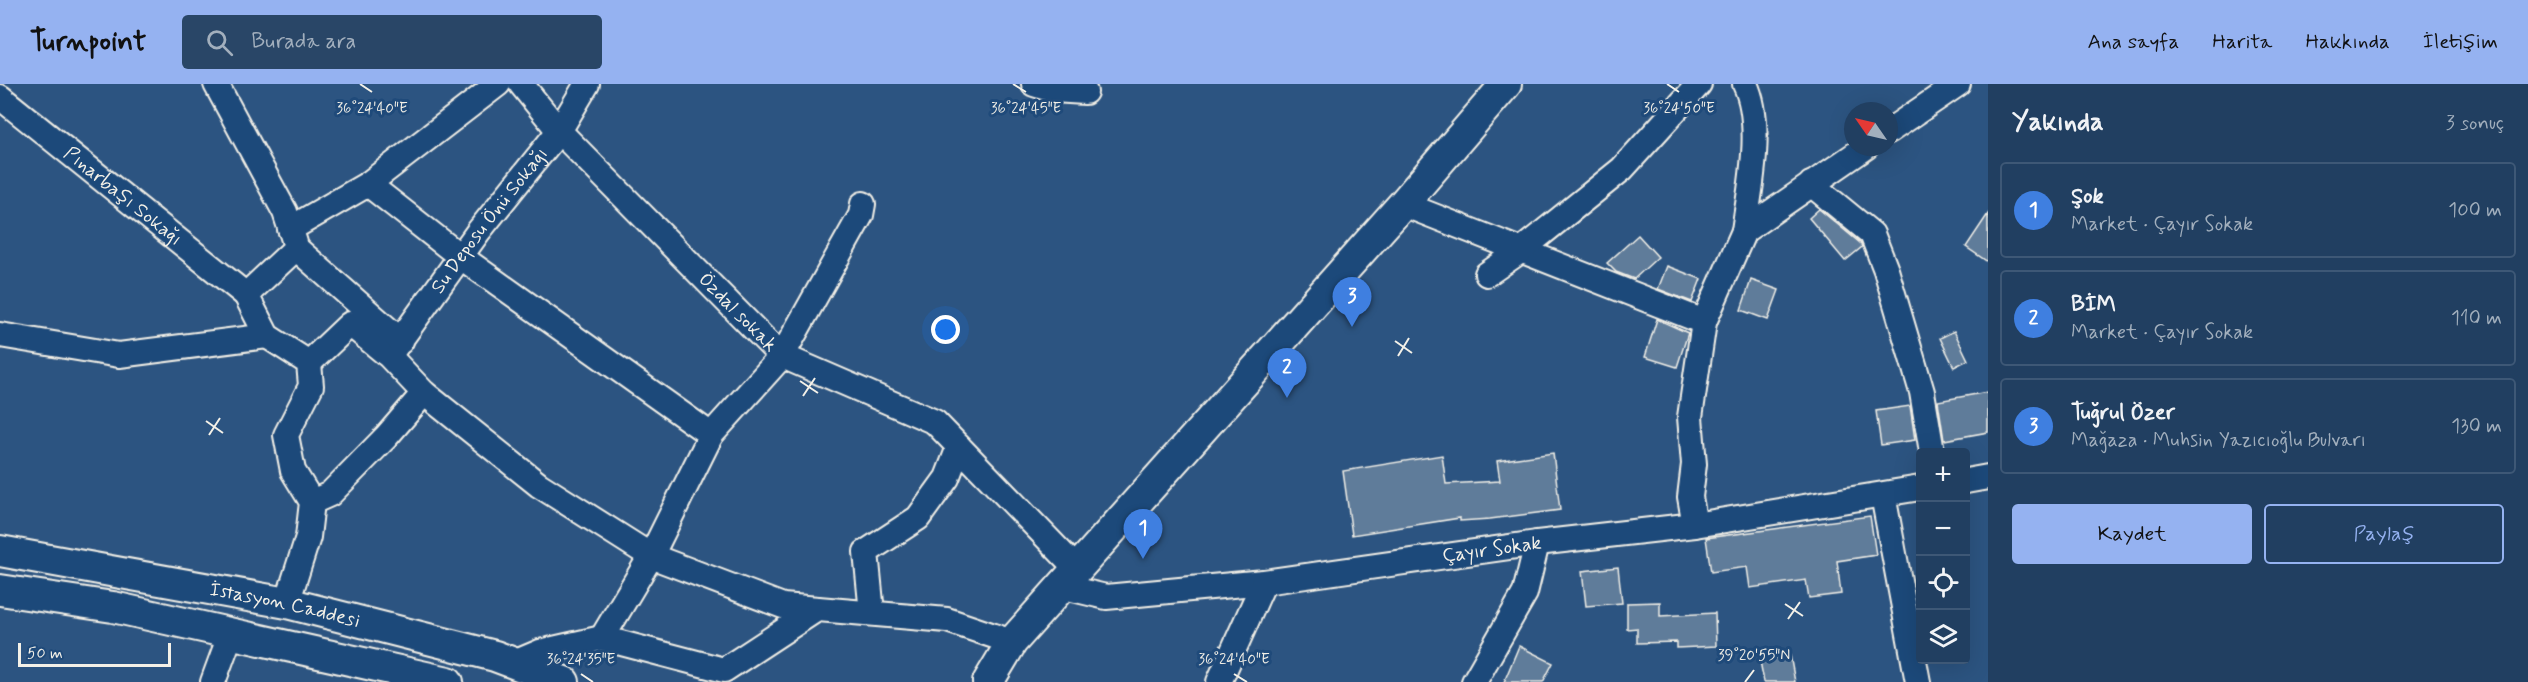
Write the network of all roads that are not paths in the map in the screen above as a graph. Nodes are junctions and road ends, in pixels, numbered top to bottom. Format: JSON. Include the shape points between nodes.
{"nodes":[{"id":1,"x":216,"y":84,"type":"edge"},
{"id":2,"x":498,"y":84,"type":"edge"},
{"id":3,"x":521,"y":84,"type":"edge"},
{"id":4,"x":587,"y":84,"type":"edge"},
{"id":5,"x":1034,"y":84,"type":"edge"},
{"id":6,"x":1482,"y":84,"type":"edge"},
{"id":7,"x":1506,"y":84,"type":"edge"},
{"id":8,"x":1699,"y":84,"type":"edge"},
{"id":9,"x":1744,"y":84,"type":"edge"},
{"id":10,"x":1958,"y":84,"type":"edge"},
{"id":11,"x":1085,"y":92,"type":"dead end"},
{"id":12,"x":0,"y":97,"type":"edge"},
{"id":13,"x":1898,"y":125,"type":"edge"},
{"id":14,"x":559,"y":131,"type":"junction"},
{"id":15,"x":1853,"y":156,"type":"edge"},
{"id":16,"x":368,"y":184,"type":"junction"},
{"id":17,"x":1811,"y":184,"type":"junction"},
{"id":18,"x":863,"y":204,"type":"dead end"},
{"id":19,"x":1403,"y":204,"type":"junction"},
{"id":20,"x":1744,"y":231,"type":"junction"},
{"id":21,"x":293,"y":238,"type":"junction"},
{"id":22,"x":1519,"y":252,"type":"junction"},
{"id":23,"x":460,"y":257,"type":"junction"},
{"id":24,"x":1487,"y":274,"type":"dead end"},
{"id":25,"x":246,"y":295,"type":"junction"},
{"id":26,"x":1704,"y":322,"type":"junction"},
{"id":27,"x":0,"y":335,"type":"edge"},
{"id":28,"x":267,"y":336,"type":"junction"},
{"id":29,"x":395,"y":349,"type":"junction"},
{"id":30,"x":782,"y":356,"type":"junction"},
{"id":31,"x":309,"y":363,"type":"junction"},
{"id":32,"x":424,"y":393,"type":"junction"},
{"id":33,"x":711,"y":435,"type":"junction"},
{"id":34,"x":959,"y":447,"type":"junction"},
{"id":35,"x":1931,"y":448,"type":"edge"},
{"id":36,"x":1988,"y":477,"type":"edge"},
{"id":37,"x":1970,"y":480,"type":"edge"},
{"id":38,"x":1916,"y":489,"type":"edge"},
{"id":39,"x":1882,"y":495,"type":"junction"},
{"id":40,"x":312,"y":502,"type":"junction"},
{"id":41,"x":1695,"y":525,"type":"junction"},
{"id":42,"x":1537,"y":543,"type":"junction"},
{"id":43,"x":0,"y":551,"type":"edge"},
{"id":44,"x":651,"y":556,"type":"junction"},
{"id":45,"x":1071,"y":578,"type":"junction"},
{"id":46,"x":1264,"y":582,"type":"junction"},
{"id":47,"x":0,"y":590,"type":"edge"},
{"id":48,"x":287,"y":603,"type":"junction"},
{"id":49,"x":817,"y":609,"type":"junction"},
{"id":50,"x":872,"y":614,"type":"junction"},
{"id":51,"x":231,"y":633,"type":"junction"},
{"id":52,"x":602,"y":638,"type":"junction"},
{"id":53,"x":1012,"y":642,"type":"junction"},
{"id":54,"x":514,"y":663,"type":"junction"},
{"id":55,"x":413,"y":678,"type":"edge"},
{"id":56,"x":213,"y":682,"type":"edge"},
{"id":57,"x":448,"y":682,"type":"edge"},
{"id":58,"x":564,"y":682,"type":"edge"},
{"id":59,"x":988,"y":682,"type":"edge"},
{"id":60,"x":1220,"y":682,"type":"edge"},
{"id":61,"x":1474,"y":682,"type":"edge"},
{"id":62,"x":1918,"y":682,"type":"edge"}],
"edges":[{"from":1,"to":21,"type":"street","via":[[285,212]]},
{"from":2,"to":16,"type":"street"},
{"from":3,"to":14,"type":"street","name":"Özdal sokak"},
{"from":4,"to":14,"type":"street","name":"Su Deposu Önü Sokağı"},
{"from":5,"to":11,"type":"street"},
{"from":6,"to":19,"type":"main road"},
{"from":7,"to":19,"type":"main road"},
{"from":8,"to":22,"type":"street","via":[[1622,170]]},
{"from":9,"to":20,"type":"street","via":[[1751,98],[1754,156]]},
{"from":10,"to":13,"type":"street"},
{"from":12,"to":25,"type":"street","name":"Pınarbaşı Sokağı"},
{"from":14,"to":23,"type":"street","name":"Su Deposu Önü Sokağı"},
{"from":14,"to":30,"type":"street","name":"Özdal sokak"},
{"from":15,"to":17,"type":"street"},
{"from":16,"to":21,"type":"street"},
{"from":16,"to":23,"type":"street"},
{"from":17,"to":20,"type":"street"},
{"from":17,"to":35,"type":"street","via":[[1872,234],[1922,392]]},
{"from":18,"to":30,"type":"street","via":[[861,215]]},
{"from":19,"to":22,"type":"street"},
{"from":19,"to":45,"type":"main road"},
{"from":20,"to":26,"type":"street"},
{"from":21,"to":25,"type":"street"},
{"from":21,"to":29,"type":"street"},
{"from":22,"to":24,"type":"street"},
{"from":22,"to":26,"type":"street"},
{"from":23,"to":29,"type":"street","name":"Su Deposu Önü Sokağı"},
{"from":23,"to":33,"type":"street"},
{"from":25,"to":28,"type":"street"},
{"from":26,"to":41,"type":"street","via":[[1690,417],[1694,464],[1690,497]]},
{"from":27,"to":28,"type":"street","via":[[119,354]]},
{"from":28,"to":31,"type":"street"},
{"from":29,"to":31,"type":"street","via":[[350,324]]},
{"from":29,"to":32,"type":"street"},
{"from":30,"to":33,"type":"street"},
{"from":30,"to":34,"type":"street","name":"Özdal sokak","via":[[935,422]]},
{"from":31,"to":40,"type":"street","via":[[311,386],[286,435],[293,471]]},
{"from":32,"to":40,"type":"street","via":[[330,494]]},
{"from":32,"to":44,"type":"street","via":[[539,485]]},
{"from":33,"to":44,"type":"street"},
{"from":34,"to":45,"type":"street","name":"Özdal sokak"},
{"from":34,"to":50,"type":"street","via":[[947,478],[918,518],[866,552]]},
{"from":36,"to":37,"type":"street"},
{"from":38,"to":39,"type":"street","name":"Çayır Sokak"},
{"from":39,"to":41,"type":"street","name":"Çayır Sokak"},
{"from":39,"to":62,"type":"street"},
{"from":40,"to":48,"type":"street","via":[[308,537]]},
{"from":41,"to":42,"type":"street","name":"Çayır Sokak"},
{"from":42,"to":46,"type":"street","name":"Çayır Sokak"},
{"from":42,"to":61,"type":"street","via":[[1525,592]]},
{"from":43,"to":48,"type":"main road","name":"İstasyon Caddesi"},
{"from":44,"to":49,"type":"street","via":[[783,606]]},
{"from":44,"to":52,"type":"street"},
{"from":45,"to":46,"type":"street","name":"Çayır Sokak","via":[[1106,597]]},
{"from":45,"to":53,"type":"main road"},
{"from":46,"to":60,"type":"street"},
{"from":47,"to":51,"type":"main road","name":"İstasyon Caddesi","via":[[113,607]]},
{"from":48,"to":54,"type":"main road","name":"İstasyon Caddesi"},
{"from":49,"to":50,"type":"street"},
{"from":49,"to":52,"type":"street","via":[[724,670]]},
{"from":50,"to":53,"type":"street","via":[[947,620]]},
{"from":51,"to":55,"type":"main road","name":"İstasyon Caddesi"},
{"from":51,"to":56,"type":"street"},
{"from":52,"to":54,"type":"street","via":[[540,652]]},
{"from":53,"to":59,"type":"main road"},
{"from":54,"to":58,"type":"main road","name":"İstasyon Caddesi"},
{"from":55,"to":57,"type":"main road","name":"İstasyon Caddesi"}]}
